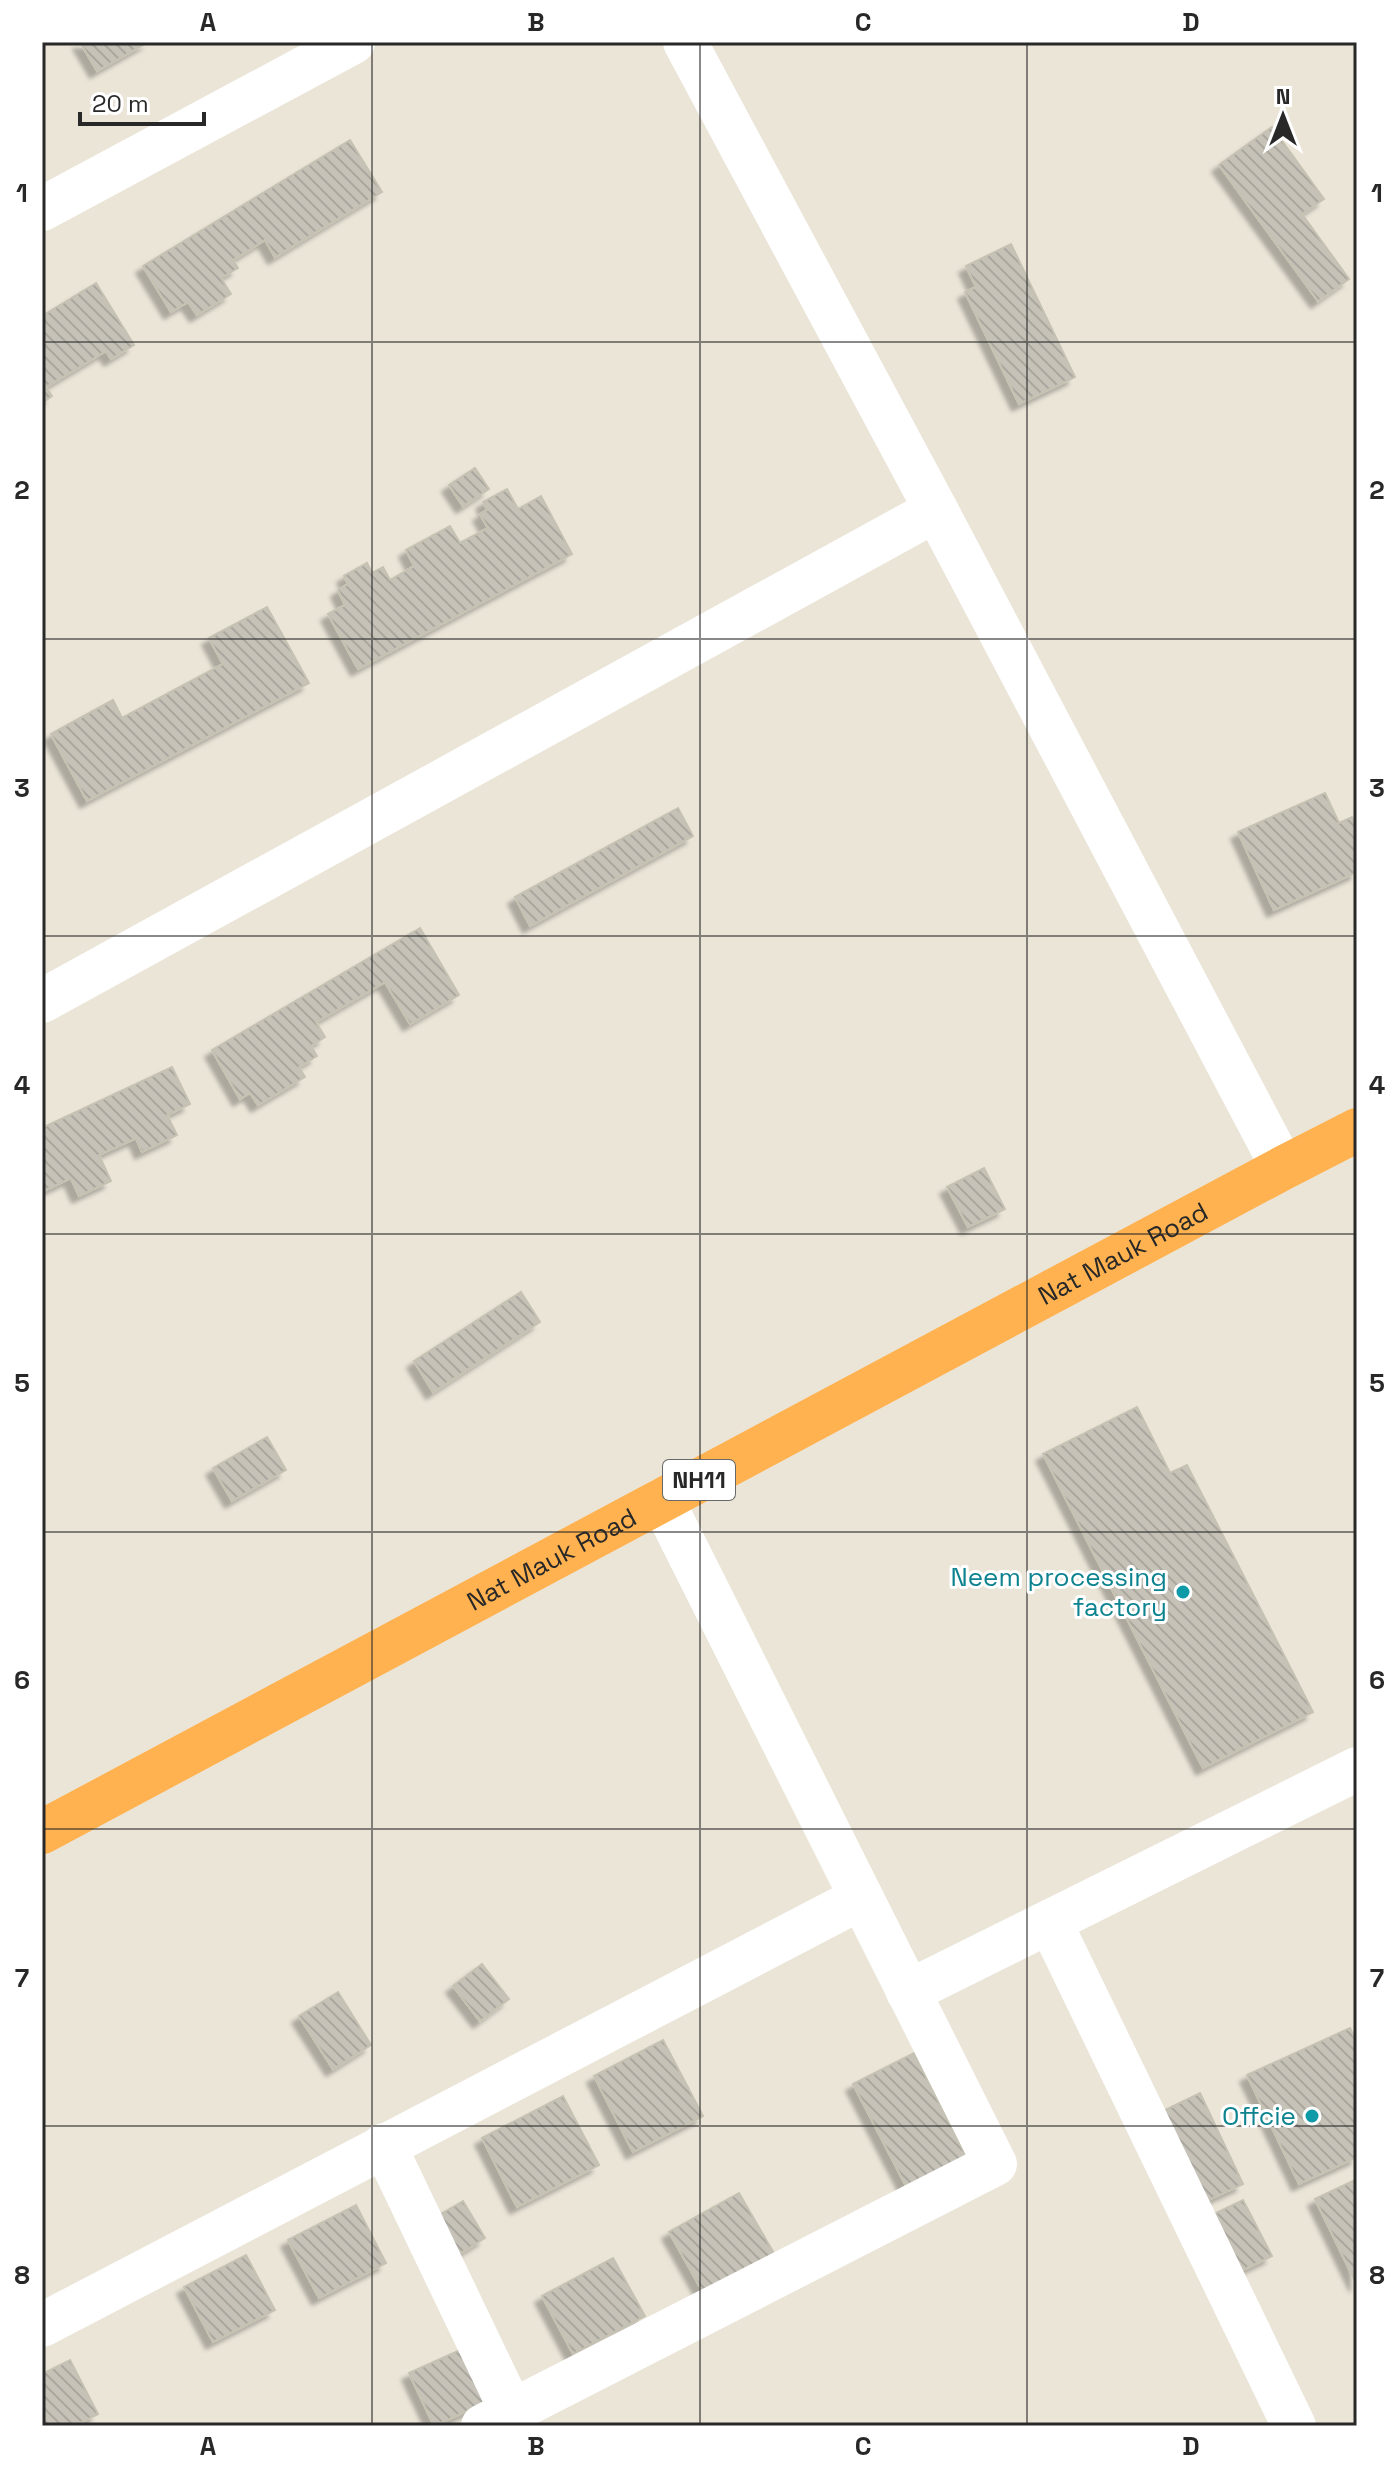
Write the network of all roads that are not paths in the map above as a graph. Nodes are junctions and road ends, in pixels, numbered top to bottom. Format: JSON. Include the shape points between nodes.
{"nodes":[{"id":1,"x":353,"y":42,"type":"edge"},
{"id":2,"x":685,"y":42,"type":"edge"},
{"id":3,"x":42,"y":209,"type":"edge"},
{"id":4,"x":936,"y":510,"type":"junction"},
{"id":5,"x":42,"y":1001,"type":"edge"},
{"id":6,"x":1357,"y":1130,"type":"edge"},
{"id":7,"x":1283,"y":1168,"type":"junction"},
{"id":8,"x":662,"y":1500,"type":"junction"},
{"id":9,"x":1357,"y":1769,"type":"edge"},
{"id":10,"x":42,"y":1832,"type":"edge"},
{"id":11,"x":861,"y":1898,"type":"junction"},
{"id":12,"x":1050,"y":1922,"type":"junction"},
{"id":13,"x":908,"y":1992,"type":"junction"},
{"id":14,"x":384,"y":2145,"type":"junction"},
{"id":15,"x":42,"y":2325,"type":"edge"},
{"id":16,"x":498,"y":2419,"type":"edge"},
{"id":17,"x":1294,"y":2426,"type":"edge"}],
"edges":[{"from":1,"to":3,"type":"street"},
{"from":2,"to":4,"type":"street"},
{"from":4,"to":5,"type":"street"},
{"from":4,"to":7,"type":"street"},
{"from":6,"to":7,"type":"highway","name":"Nat Mauk Road","number":"NH11"},
{"from":7,"to":8,"type":"highway","name":"Nat Mauk Road","number":"NH11"},
{"from":8,"to":10,"type":"highway","name":"Nat Mauk Road","number":"NH11"},
{"from":8,"to":11,"type":"street"},
{"from":9,"to":12,"type":"street"},
{"from":11,"to":13,"type":"street"},
{"from":11,"to":14,"type":"street"},
{"from":12,"to":13,"type":"street"},
{"from":12,"to":17,"type":"street"},
{"from":13,"to":16,"type":"street","via":[[995,2164]]},
{"from":14,"to":15,"type":"street"},
{"from":14,"to":16,"type":"street"}]}
